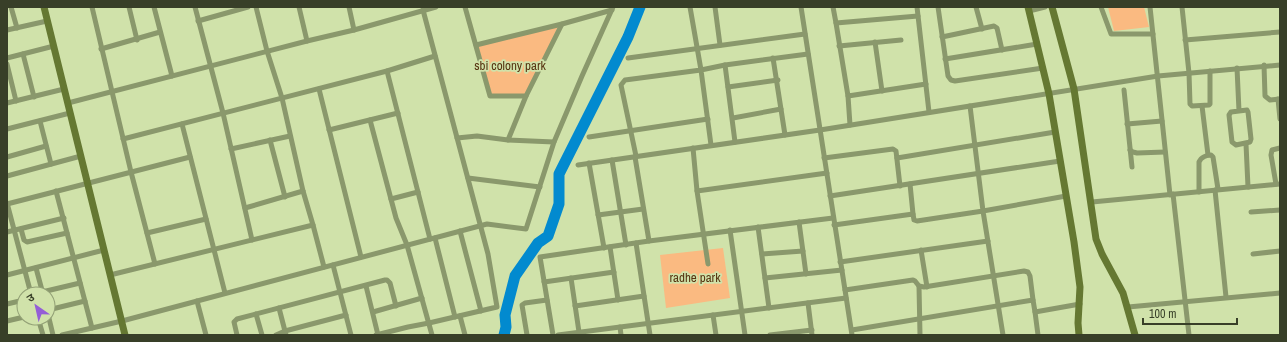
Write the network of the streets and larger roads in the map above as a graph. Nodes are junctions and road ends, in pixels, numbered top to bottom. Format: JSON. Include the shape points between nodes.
{"nodes":[{"id":1,"x":44,"y":7,"type":"edge"},
{"id":2,"x":92,"y":7,"type":"edge"},
{"id":3,"x":129,"y":7,"type":"edge"},
{"id":4,"x":154,"y":7,"type":"edge"},
{"id":5,"x":195,"y":7,"type":"edge"},
{"id":6,"x":248,"y":7,"type":"edge"},
{"id":7,"x":256,"y":7,"type":"edge"},
{"id":8,"x":299,"y":7,"type":"edge"},
{"id":9,"x":348,"y":7,"type":"edge"},
{"id":10,"x":436,"y":7,"type":"edge"},
{"id":11,"x":465,"y":7,"type":"edge"},
{"id":12,"x":690,"y":7,"type":"edge"},
{"id":13,"x":715,"y":7,"type":"edge"},
{"id":14,"x":801,"y":7,"type":"edge"},
{"id":15,"x":833,"y":7,"type":"edge"},
{"id":16,"x":916,"y":7,"type":"edge"},
{"id":17,"x":938,"y":7,"type":"edge"},
{"id":18,"x":976,"y":7,"type":"edge"},
{"id":19,"x":1045,"y":7,"type":"edge"},
{"id":20,"x":1052,"y":7,"type":"edge"},
{"id":21,"x":1101,"y":7,"type":"edge"},
{"id":22,"x":1150,"y":7,"type":"edge"},
{"id":23,"x":1182,"y":7,"type":"edge"},
{"id":24,"x":238,"y":8,"type":"edge"},
{"id":25,"x":612,"y":8,"type":"edge"},
{"id":26,"x":10,"y":9,"type":"edge"},
{"id":27,"x":1028,"y":9,"type":"edge"},
{"id":28,"x":423,"y":10,"type":"junction"},
{"id":29,"x":918,"y":16,"type":"junction"},
{"id":30,"x":47,"y":21,"type":"junction"},
{"id":31,"x":198,"y":21,"type":"junction"},
{"id":32,"x":836,"y":23,"type":"junction"},
{"id":33,"x":562,"y":24,"type":"junction"},
{"id":34,"x":17,"y":28,"type":"junction"},
{"id":35,"x":982,"y":29,"type":"junction"},
{"id":36,"x":7,"y":30,"type":"edge"},
{"id":37,"x":354,"y":30,"type":"junction"},
{"id":38,"x":160,"y":32,"type":"junction"},
{"id":39,"x":1280,"y":32,"type":"edge"},
{"id":40,"x":805,"y":34,"type":"junction"},
{"id":41,"x":1153,"y":34,"type":"junction"},
{"id":42,"x":942,"y":37,"type":"junction"},
{"id":43,"x":137,"y":40,"type":"junction"},
{"id":44,"x":901,"y":40,"type":"dead end"},
{"id":45,"x":1185,"y":40,"type":"junction"},
{"id":46,"x":307,"y":41,"type":"junction"},
{"id":47,"x":875,"y":42,"type":"junction"},
{"id":48,"x":1037,"y":44,"type":"junction"},
{"id":49,"x":476,"y":45,"type":"junction"},
{"id":50,"x":720,"y":45,"type":"junction"},
{"id":51,"x":54,"y":46,"type":"junction"},
{"id":52,"x":839,"y":46,"type":"junction"},
{"id":53,"x":697,"y":48,"type":"junction"},
{"id":54,"x":101,"y":49,"type":"junction"},
{"id":55,"x":1002,"y":50,"type":"junction"},
{"id":56,"x":267,"y":51,"type":"junction"},
{"id":57,"x":23,"y":54,"type":"junction"},
{"id":58,"x":808,"y":54,"type":"junction"},
{"id":59,"x":435,"y":56,"type":"junction"},
{"id":60,"x":7,"y":58,"type":"edge"},
{"id":61,"x":628,"y":58,"type":"dead end"},
{"id":62,"x":774,"y":58,"type":"junction"},
{"id":63,"x":945,"y":59,"type":"junction"},
{"id":64,"x":7,"y":64,"type":"edge"},
{"id":65,"x":725,"y":65,"type":"junction"},
{"id":66,"x":1264,"y":65,"type":"junction"},
{"id":67,"x":1280,"y":65,"type":"edge"},
{"id":68,"x":210,"y":66,"type":"junction"},
{"id":69,"x":1043,"y":68,"type":"junction"},
{"id":70,"x":1237,"y":68,"type":"junction"},
{"id":71,"x":701,"y":70,"type":"junction"},
{"id":72,"x":387,"y":71,"type":"junction"},
{"id":73,"x":1210,"y":71,"type":"junction"},
{"id":74,"x":1189,"y":73,"type":"junction"},
{"id":75,"x":172,"y":76,"type":"junction"},
{"id":76,"x":1158,"y":76,"type":"junction"},
{"id":77,"x":778,"y":80,"type":"junction"},
{"id":78,"x":926,"y":84,"type":"junction"},
{"id":79,"x":728,"y":87,"type":"junction"},
{"id":80,"x":64,"y":89,"type":"junction"},
{"id":81,"x":319,"y":89,"type":"junction"},
{"id":82,"x":1074,"y":89,"type":"junction"},
{"id":83,"x":882,"y":90,"type":"junction"},
{"id":84,"x":1124,"y":90,"type":"dead end"},
{"id":85,"x":111,"y":91,"type":"junction"},
{"id":86,"x":1049,"y":94,"type":"junction"},
{"id":87,"x":526,"y":96,"type":"junction"},
{"id":88,"x":848,"y":96,"type":"junction"},
{"id":89,"x":34,"y":97,"type":"junction"},
{"id":90,"x":282,"y":98,"type":"junction"},
{"id":91,"x":1279,"y":99,"type":"edge"},
{"id":92,"x":16,"y":101,"type":"junction"},
{"id":93,"x":7,"y":103,"type":"edge"},
{"id":94,"x":68,"y":103,"type":"junction"},
{"id":95,"x":970,"y":106,"type":"junction"},
{"id":96,"x":1202,"y":106,"type":"junction"},
{"id":97,"x":781,"y":109,"type":"junction"},
{"id":98,"x":1239,"y":111,"type":"junction"},
{"id":99,"x":929,"y":112,"type":"junction"},
{"id":100,"x":70,"y":113,"type":"junction"},
{"id":101,"x":223,"y":113,"type":"junction"},
{"id":102,"x":398,"y":113,"type":"junction"},
{"id":103,"x":733,"y":118,"type":"junction"},
{"id":104,"x":708,"y":119,"type":"junction"},
{"id":105,"x":1280,"y":119,"type":"edge"},
{"id":106,"x":370,"y":120,"type":"junction"},
{"id":107,"x":40,"y":121,"type":"junction"},
{"id":108,"x":1162,"y":121,"type":"junction"},
{"id":109,"x":182,"y":124,"type":"junction"},
{"id":110,"x":1127,"y":124,"type":"junction"},
{"id":111,"x":850,"y":125,"type":"junction"},
{"id":112,"x":7,"y":129,"type":"edge"},
{"id":113,"x":329,"y":130,"type":"junction"},
{"id":114,"x":820,"y":130,"type":"junction"},
{"id":115,"x":630,"y":131,"type":"junction"},
{"id":116,"x":1055,"y":132,"type":"junction"},
{"id":117,"x":785,"y":135,"type":"junction"},
{"id":118,"x":290,"y":136,"type":"junction"},
{"id":119,"x":589,"y":137,"type":"dead end"},
{"id":120,"x":456,"y":138,"type":"junction"},
{"id":121,"x":123,"y":139,"type":"junction"},
{"id":122,"x":270,"y":140,"type":"junction"},
{"id":123,"x":508,"y":140,"type":"junction"},
{"id":124,"x":554,"y":142,"type":"junction"},
{"id":125,"x":735,"y":142,"type":"junction"},
{"id":126,"x":1246,"y":144,"type":"junction"},
{"id":127,"x":975,"y":145,"type":"junction"},
{"id":128,"x":46,"y":146,"type":"junction"},
{"id":129,"x":711,"y":146,"type":"junction"},
{"id":130,"x":693,"y":148,"type":"junction"},
{"id":131,"x":1280,"y":148,"type":"edge"},
{"id":132,"x":231,"y":149,"type":"junction"},
{"id":133,"x":1130,"y":150,"type":"junction"},
{"id":134,"x":1166,"y":152,"type":"junction"},
{"id":135,"x":1208,"y":155,"type":"junction"},
{"id":136,"x":81,"y":156,"type":"junction"},
{"id":137,"x":635,"y":156,"type":"junction"},
{"id":138,"x":7,"y":157,"type":"edge"},
{"id":139,"x":190,"y":157,"type":"junction"},
{"id":140,"x":824,"y":158,"type":"junction"},
{"id":141,"x":897,"y":158,"type":"junction"},
{"id":142,"x":612,"y":160,"type":"junction"},
{"id":143,"x":1060,"y":161,"type":"junction"},
{"id":144,"x":590,"y":163,"type":"junction"},
{"id":145,"x":51,"y":164,"type":"junction"},
{"id":146,"x":578,"y":165,"type":"dead end"},
{"id":147,"x":1132,"y":168,"type":"dead end"},
{"id":148,"x":131,"y":172,"type":"junction"},
{"id":149,"x":827,"y":173,"type":"junction"},
{"id":150,"x":979,"y":173,"type":"junction"},
{"id":151,"x":7,"y":176,"type":"edge"},
{"id":152,"x":468,"y":178,"type":"junction"},
{"id":153,"x":88,"y":183,"type":"junction"},
{"id":154,"x":910,"y":184,"type":"junction"},
{"id":155,"x":1278,"y":184,"type":"edge"},
{"id":156,"x":900,"y":186,"type":"junction"},
{"id":157,"x":540,"y":187,"type":"junction"},
{"id":158,"x":1248,"y":187,"type":"junction"},
{"id":159,"x":1216,"y":190,"type":"junction"},
{"id":160,"x":56,"y":191,"type":"junction"},
{"id":161,"x":697,"y":191,"type":"junction"},
{"id":162,"x":303,"y":192,"type":"junction"},
{"id":163,"x":418,"y":192,"type":"junction"},
{"id":164,"x":1199,"y":192,"type":"junction"},
{"id":165,"x":1171,"y":195,"type":"junction"},
{"id":166,"x":285,"y":196,"type":"junction"},
{"id":167,"x":830,"y":196,"type":"junction"},
{"id":168,"x":1066,"y":196,"type":"junction"},
{"id":169,"x":391,"y":199,"type":"junction"},
{"id":170,"x":1092,"y":202,"type":"junction"},
{"id":171,"x":7,"y":204,"type":"edge"},
{"id":172,"x":245,"y":208,"type":"junction"},
{"id":173,"x":643,"y":209,"type":"junction"},
{"id":174,"x":1280,"y":210,"type":"edge"},
{"id":175,"x":983,"y":211,"type":"junction"},
{"id":176,"x":1250,"y":212,"type":"dead end"},
{"id":177,"x":621,"y":213,"type":"junction"},
{"id":178,"x":913,"y":214,"type":"junction"},
{"id":179,"x":598,"y":215,"type":"junction"},
{"id":180,"x":64,"y":218,"type":"junction"},
{"id":181,"x":833,"y":218,"type":"junction"},
{"id":182,"x":206,"y":219,"type":"junction"},
{"id":183,"x":799,"y":222,"type":"junction"},
{"id":184,"x":313,"y":225,"type":"junction"},
{"id":185,"x":834,"y":225,"type":"junction"},
{"id":186,"x":481,"y":226,"type":"junction"},
{"id":187,"x":758,"y":227,"type":"junction"},
{"id":188,"x":20,"y":229,"type":"junction"},
{"id":189,"x":14,"y":230,"type":"junction"},
{"id":190,"x":730,"y":230,"type":"junction"},
{"id":191,"x":460,"y":231,"type":"junction"},
{"id":192,"x":7,"y":232,"type":"edge"},
{"id":193,"x":67,"y":233,"type":"junction"},
{"id":194,"x":147,"y":233,"type":"junction"},
{"id":195,"x":704,"y":233,"type":"junction"},
{"id":196,"x":432,"y":239,"type":"junction"},
{"id":197,"x":252,"y":240,"type":"junction"},
{"id":198,"x":988,"y":240,"type":"junction"},
{"id":199,"x":649,"y":241,"type":"junction"},
{"id":200,"x":636,"y":243,"type":"junction"},
{"id":201,"x":407,"y":245,"type":"junction"},
{"id":202,"x":626,"y":245,"type":"junction"},
{"id":203,"x":610,"y":247,"type":"junction"},
{"id":204,"x":604,"y":248,"type":"junction"},
{"id":205,"x":214,"y":249,"type":"junction"},
{"id":206,"x":104,"y":250,"type":"junction"},
{"id":207,"x":921,"y":250,"type":"junction"},
{"id":208,"x":803,"y":251,"type":"junction"},
{"id":209,"x":1280,"y":251,"type":"edge"},
{"id":210,"x":762,"y":254,"type":"junction"},
{"id":211,"x":1253,"y":254,"type":"dead end"},
{"id":212,"x":362,"y":257,"type":"junction"},
{"id":213,"x":73,"y":258,"type":"junction"},
{"id":214,"x":840,"y":262,"type":"junction"},
{"id":215,"x":155,"y":264,"type":"junction"},
{"id":216,"x":708,"y":264,"type":"dead end"},
{"id":217,"x":333,"y":265,"type":"junction"},
{"id":218,"x":324,"y":267,"type":"junction"},
{"id":219,"x":36,"y":268,"type":"junction"},
{"id":220,"x":842,"y":270,"type":"junction"},
{"id":221,"x":24,"y":271,"type":"junction"},
{"id":222,"x":614,"y":272,"type":"junction"},
{"id":223,"x":806,"y":274,"type":"junction"},
{"id":224,"x":7,"y":275,"type":"edge"},
{"id":225,"x":110,"y":275,"type":"junction"},
{"id":226,"x":994,"y":277,"type":"junction"},
{"id":227,"x":571,"y":278,"type":"junction"},
{"id":228,"x":765,"y":278,"type":"junction"},
{"id":229,"x":544,"y":282,"type":"junction"},
{"id":230,"x":80,"y":283,"type":"junction"},
{"id":231,"x":29,"y":286,"type":"edge"},
{"id":232,"x":41,"y":286,"type":"edge"},
{"id":233,"x":366,"y":286,"type":"junction"},
{"id":234,"x":919,"y":286,"type":"junction"},
{"id":235,"x":927,"y":287,"type":"junction"},
{"id":236,"x":56,"y":289,"type":"edge"},
{"id":237,"x":845,"y":290,"type":"junction"},
{"id":238,"x":340,"y":292,"type":"junction"},
{"id":239,"x":225,"y":293,"type":"junction"},
{"id":240,"x":1280,"y":293,"type":"edge"},
{"id":241,"x":644,"y":296,"type":"junction"},
{"id":242,"x":1226,"y":297,"type":"junction"},
{"id":243,"x":422,"y":298,"type":"junction"},
{"id":244,"x":846,"y":298,"type":"junction"},
{"id":245,"x":547,"y":300,"type":"junction"},
{"id":246,"x":618,"y":300,"type":"junction"},
{"id":247,"x":1032,"y":300,"type":"junction"},
{"id":248,"x":85,"y":301,"type":"junction"},
{"id":249,"x":197,"y":301,"type":"junction"},
{"id":250,"x":1184,"y":301,"type":"junction"},
{"id":251,"x":808,"y":303,"type":"junction"},
{"id":252,"x":1080,"y":304,"type":"junction"},
{"id":253,"x":396,"y":306,"type":"junction"},
{"id":254,"x":575,"y":306,"type":"junction"},
{"id":255,"x":999,"y":306,"type":"junction"},
{"id":256,"x":1128,"y":307,"type":"junction"},
{"id":257,"x":56,"y":308,"type":"edge"},
{"id":258,"x":279,"y":308,"type":"junction"},
{"id":259,"x":769,"y":308,"type":"junction"},
{"id":260,"x":481,"y":311,"type":"junction"},
{"id":261,"x":372,"y":312,"type":"junction"},
{"id":262,"x":742,"y":312,"type":"junction"},
{"id":263,"x":1034,"y":312,"type":"junction"},
{"id":264,"x":256,"y":314,"type":"junction"},
{"id":265,"x":346,"y":315,"type":"junction"},
{"id":266,"x":713,"y":315,"type":"junction"},
{"id":267,"x":457,"y":317,"type":"junction"},
{"id":268,"x":919,"y":319,"type":"junction"},
{"id":269,"x":122,"y":321,"type":"junction"},
{"id":270,"x":429,"y":324,"type":"junction"},
{"id":271,"x":648,"y":324,"type":"junction"},
{"id":272,"x":620,"y":327,"type":"junction"},
{"id":273,"x":92,"y":328,"type":"junction"},
{"id":274,"x":579,"y":332,"type":"junction"},
{"id":275,"x":812,"y":332,"type":"edge"},
{"id":276,"x":852,"y":332,"type":"edge"},
{"id":277,"x":81,"y":333,"type":"edge"},
{"id":278,"x":286,"y":333,"type":"edge"},
{"id":279,"x":62,"y":335,"type":"edge"},
{"id":280,"x":125,"y":335,"type":"edge"},
{"id":281,"x":206,"y":335,"type":"edge"},
{"id":282,"x":238,"y":335,"type":"edge"},
{"id":283,"x":262,"y":335,"type":"edge"},
{"id":284,"x":276,"y":335,"type":"edge"},
{"id":285,"x":351,"y":335,"type":"edge"},
{"id":286,"x":377,"y":335,"type":"edge"},
{"id":287,"x":432,"y":335,"type":"edge"},
{"id":288,"x":465,"y":335,"type":"edge"},
{"id":289,"x":526,"y":335,"type":"edge"},
{"id":290,"x":553,"y":335,"type":"edge"},
{"id":291,"x":558,"y":335,"type":"edge"},
{"id":292,"x":621,"y":335,"type":"edge"},
{"id":293,"x":650,"y":335,"type":"edge"},
{"id":294,"x":716,"y":335,"type":"edge"},
{"id":295,"x":745,"y":335,"type":"edge"},
{"id":296,"x":770,"y":335,"type":"edge"},
{"id":297,"x":773,"y":335,"type":"edge"},
{"id":298,"x":920,"y":335,"type":"edge"},
{"id":299,"x":1003,"y":335,"type":"edge"},
{"id":300,"x":1038,"y":335,"type":"edge"},
{"id":301,"x":1079,"y":335,"type":"edge"},
{"id":302,"x":1135,"y":335,"type":"edge"},
{"id":303,"x":1189,"y":335,"type":"edge"}],
"edges":[{"from":1,"to":30,"type":"street"},
{"from":2,"to":54,"type":"street"},
{"from":3,"to":43,"type":"street"},
{"from":4,"to":38,"type":"street"},
{"from":5,"to":31,"type":"street"},
{"from":6,"to":24,"type":"street"},
{"from":7,"to":56,"type":"street"},
{"from":8,"to":46,"type":"street"},
{"from":9,"to":37,"type":"street"},
{"from":10,"to":28,"type":"street"},
{"from":11,"to":49,"type":"street"},
{"from":12,"to":53,"type":"street"},
{"from":13,"to":50,"type":"street"},
{"from":14,"to":40,"type":"street"},
{"from":15,"to":32,"type":"street"},
{"from":16,"to":29,"type":"street"},
{"from":17,"to":42,"type":"street"},
{"from":18,"to":35,"type":"street"},
{"from":19,"to":27,"type":"street"},
{"from":20,"to":82,"type":"street"},
{"from":21,"to":41,"type":"street","via":[[1111,34]]},
{"from":22,"to":41,"type":"street"},
{"from":23,"to":45,"type":"street"},
{"from":24,"to":31,"type":"street"},
{"from":25,"to":33,"type":"street"},
{"from":25,"to":124,"type":"street"},
{"from":26,"to":34,"type":"street"},
{"from":27,"to":48,"type":"street"},
{"from":28,"to":37,"type":"street"},
{"from":28,"to":59,"type":"street"},
{"from":29,"to":32,"type":"street"},
{"from":29,"to":78,"type":"street"},
{"from":30,"to":34,"type":"street"},
{"from":30,"to":51,"type":"street"},
{"from":31,"to":68,"type":"street"},
{"from":32,"to":52,"type":"street"},
{"from":33,"to":49,"type":"street"},
{"from":33,"to":87,"type":"street"},
{"from":34,"to":36,"type":"street"},
{"from":35,"to":42,"type":"street"},
{"from":35,"to":55,"type":"street","via":[[992,26],[997,28]]},
{"from":37,"to":46,"type":"street"},
{"from":38,"to":43,"type":"street"},
{"from":38,"to":75,"type":"street"},
{"from":39,"to":45,"type":"street"},
{"from":40,"to":50,"type":"street"},
{"from":40,"to":58,"type":"street"},
{"from":41,"to":76,"type":"street"},
{"from":42,"to":63,"type":"street"},
{"from":43,"to":54,"type":"street"},
{"from":44,"to":47,"type":"street"},
{"from":45,"to":74,"type":"street"},
{"from":46,"to":56,"type":"street"},
{"from":47,"to":52,"type":"street"},
{"from":47,"to":83,"type":"street"},
{"from":48,"to":55,"type":"street"},
{"from":48,"to":69,"type":"street"},
{"from":49,"to":87,"type":"street","via":[[490,96]]},
{"from":50,"to":53,"type":"street"},
{"from":51,"to":57,"type":"street"},
{"from":51,"to":80,"type":"street"},
{"from":52,"to":88,"type":"street"},
{"from":53,"to":61,"type":"street"},
{"from":53,"to":71,"type":"street"},
{"from":54,"to":85,"type":"street"},
{"from":55,"to":63,"type":"street"},
{"from":56,"to":68,"type":"street"},
{"from":56,"to":90,"type":"street"},
{"from":57,"to":60,"type":"street"},
{"from":57,"to":89,"type":"street"},
{"from":58,"to":62,"type":"street"},
{"from":58,"to":114,"type":"street"},
{"from":59,"to":72,"type":"street"},
{"from":59,"to":120,"type":"street"},
{"from":62,"to":65,"type":"street"},
{"from":62,"to":77,"type":"street"},
{"from":63,"to":69,"type":"street","via":[[948,76],[955,81]]},
{"from":64,"to":92,"type":"street"},
{"from":65,"to":71,"type":"street"},
{"from":65,"to":79,"type":"street"},
{"from":66,"to":67,"type":"street"},
{"from":66,"to":70,"type":"street"},
{"from":66,"to":91,"type":"street","via":[[1265,96],[1270,100]]},
{"from":68,"to":75,"type":"street"},
{"from":68,"to":101,"type":"street"},
{"from":69,"to":86,"type":"street"},
{"from":70,"to":73,"type":"street"},
{"from":70,"to":98,"type":"street"},
{"from":71,"to":104,"type":"street"},
{"from":71,"to":115,"type":"street","via":[[622,82]]},
{"from":72,"to":81,"type":"street"},
{"from":72,"to":102,"type":"street"},
{"from":73,"to":74,"type":"street"},
{"from":73,"to":96,"type":"street","via":[[1210,104]]},
{"from":74,"to":76,"type":"street"},
{"from":74,"to":96,"type":"street","via":[[1191,105]]},
{"from":75,"to":85,"type":"street"},
{"from":76,"to":82,"type":"street"},
{"from":76,"to":108,"type":"street"},
{"from":77,"to":79,"type":"street"},
{"from":77,"to":97,"type":"street"},
{"from":78,"to":83,"type":"street"},
{"from":78,"to":99,"type":"street"},
{"from":79,"to":103,"type":"street"},
{"from":80,"to":89,"type":"street"},
{"from":80,"to":94,"type":"street"},
{"from":81,"to":90,"type":"street"},
{"from":81,"to":113,"type":"street"},
{"from":82,"to":86,"type":"street"},
{"from":82,"to":170,"type":"street"},
{"from":83,"to":88,"type":"street"},
{"from":84,"to":110,"type":"street"},
{"from":85,"to":94,"type":"street"},
{"from":85,"to":121,"type":"street"},
{"from":86,"to":95,"type":"street"},
{"from":86,"to":116,"type":"street"},
{"from":87,"to":123,"type":"street"},
{"from":88,"to":111,"type":"street"},
{"from":89,"to":92,"type":"street"},
{"from":90,"to":101,"type":"street"},
{"from":90,"to":118,"type":"street"},
{"from":91,"to":105,"type":"street"},
{"from":92,"to":93,"type":"street"},
{"from":94,"to":100,"type":"street"},
{"from":95,"to":99,"type":"street"},
{"from":95,"to":127,"type":"street"},
{"from":96,"to":135,"type":"street"},
{"from":97,"to":103,"type":"street"},
{"from":97,"to":117,"type":"street"},
{"from":98,"to":126,"type":"street","via":[[1247,110],[1249,114],[1252,139]]},
{"from":98,"to":126,"type":"street","via":[[1231,112],[1229,115],[1232,142],[1236,145]]},
{"from":99,"to":111,"type":"street"},
{"from":100,"to":107,"type":"street"},
{"from":100,"to":136,"type":"street"},
{"from":101,"to":109,"type":"street"},
{"from":101,"to":132,"type":"street"},
{"from":102,"to":106,"type":"street"},
{"from":102,"to":163,"type":"street"},
{"from":103,"to":125,"type":"street"},
{"from":104,"to":115,"type":"street"},
{"from":104,"to":129,"type":"street"},
{"from":106,"to":113,"type":"street"},
{"from":106,"to":169,"type":"street"},
{"from":107,"to":112,"type":"street"},
{"from":107,"to":128,"type":"street"},
{"from":108,"to":110,"type":"street"},
{"from":108,"to":134,"type":"street"},
{"from":109,"to":121,"type":"street"},
{"from":109,"to":139,"type":"street"},
{"from":110,"to":133,"type":"street"},
{"from":111,"to":114,"type":"street"},
{"from":113,"to":212,"type":"street"},
{"from":114,"to":117,"type":"street"},
{"from":114,"to":140,"type":"street"},
{"from":115,"to":119,"type":"street"},
{"from":115,"to":137,"type":"street"},
{"from":116,"to":127,"type":"street"},
{"from":116,"to":143,"type":"street"},
{"from":117,"to":125,"type":"street"},
{"from":118,"to":122,"type":"street"},
{"from":118,"to":162,"type":"street"},
{"from":120,"to":123,"type":"street","via":[[477,136]]},
{"from":120,"to":152,"type":"street"},
{"from":121,"to":148,"type":"street"},
{"from":122,"to":132,"type":"street"},
{"from":122,"to":166,"type":"street"},
{"from":123,"to":124,"type":"street"},
{"from":124,"to":157,"type":"street"},
{"from":125,"to":129,"type":"street"},
{"from":126,"to":158,"type":"street"},
{"from":127,"to":141,"type":"street"},
{"from":127,"to":150,"type":"street"},
{"from":128,"to":138,"type":"street"},
{"from":128,"to":145,"type":"street"},
{"from":129,"to":130,"type":"street"},
{"from":130,"to":137,"type":"street"},
{"from":130,"to":161,"type":"street"},
{"from":131,"to":155,"type":"street","via":[[1272,150],[1271,155]]},
{"from":132,"to":172,"type":"street"},
{"from":133,"to":134,"type":"street","via":[[1137,153]]},
{"from":133,"to":147,"type":"street"},
{"from":134,"to":165,"type":"street"},
{"from":135,"to":159,"type":"street","via":[[1213,156]]},
{"from":135,"to":164,"type":"street","via":[[1199,162]]},
{"from":136,"to":145,"type":"street"},
{"from":136,"to":153,"type":"street"},
{"from":137,"to":142,"type":"street"},
{"from":137,"to":173,"type":"street"},
{"from":139,"to":148,"type":"street"},
{"from":139,"to":182,"type":"street"},
{"from":140,"to":141,"type":"street","via":[[893,149]]},
{"from":140,"to":149,"type":"street"},
{"from":141,"to":156,"type":"street"},
{"from":142,"to":144,"type":"street"},
{"from":142,"to":177,"type":"street"},
{"from":143,"to":150,"type":"street"},
{"from":143,"to":168,"type":"street"},
{"from":144,"to":146,"type":"street"},
{"from":144,"to":179,"type":"street"},
{"from":145,"to":151,"type":"street"},
{"from":148,"to":153,"type":"street"},
{"from":148,"to":194,"type":"street"},
{"from":149,"to":161,"type":"street"},
{"from":149,"to":167,"type":"street"},
{"from":150,"to":154,"type":"street"},
{"from":150,"to":175,"type":"street"},
{"from":152,"to":157,"type":"street"},
{"from":152,"to":186,"type":"street"},
{"from":153,"to":160,"type":"street"},
{"from":153,"to":206,"type":"street"},
{"from":154,"to":156,"type":"street"},
{"from":154,"to":178,"type":"street"},
{"from":155,"to":158,"type":"street"},
{"from":156,"to":167,"type":"street"},
{"from":157,"to":186,"type":"street","via":[[526,229],[487,224]]},
{"from":158,"to":159,"type":"street"},
{"from":159,"to":164,"type":"street"},
{"from":159,"to":242,"type":"street"},
{"from":160,"to":171,"type":"street"},
{"from":160,"to":180,"type":"street"},
{"from":161,"to":195,"type":"street"},
{"from":162,"to":166,"type":"street"},
{"from":162,"to":184,"type":"street"},
{"from":163,"to":169,"type":"street"},
{"from":163,"to":196,"type":"street"},
{"from":164,"to":165,"type":"street"},
{"from":165,"to":170,"type":"street"},
{"from":165,"to":250,"type":"street"},
{"from":166,"to":172,"type":"street"},
{"from":167,"to":181,"type":"street"},
{"from":168,"to":175,"type":"street"},
{"from":168,"to":252,"type":"street","via":[[1079,278]]},
{"from":169,"to":201,"type":"street"},
{"from":170,"to":256,"type":"street","via":[[1096,239]]},
{"from":171,"to":189,"type":"street"},
{"from":172,"to":197,"type":"street"},
{"from":173,"to":177,"type":"street"},
{"from":173,"to":199,"type":"street"},
{"from":174,"to":176,"type":"street"},
{"from":175,"to":178,"type":"street","via":[[917,221],[914,220]]},
{"from":175,"to":198,"type":"street"},
{"from":177,"to":179,"type":"street"},
{"from":177,"to":202,"type":"street"},
{"from":178,"to":185,"type":"street"},
{"from":179,"to":204,"type":"street"},
{"from":180,"to":188,"type":"street"},
{"from":180,"to":193,"type":"street"},
{"from":181,"to":183,"type":"street"},
{"from":181,"to":185,"type":"street"},
{"from":182,"to":194,"type":"street"},
{"from":182,"to":205,"type":"street"},
{"from":183,"to":187,"type":"street"},
{"from":183,"to":208,"type":"street"},
{"from":184,"to":197,"type":"street"},
{"from":184,"to":218,"type":"street"},
{"from":185,"to":214,"type":"street"},
{"from":186,"to":191,"type":"street"},
{"from":186,"to":260,"type":"street","via":[[490,260],[497,307]]},
{"from":187,"to":190,"type":"street"},
{"from":187,"to":210,"type":"street"},
{"from":188,"to":189,"type":"street"},
{"from":188,"to":193,"type":"street","via":[[27,242]]},
{"from":189,"to":192,"type":"street"},
{"from":189,"to":221,"type":"street"},
{"from":190,"to":195,"type":"street"},
{"from":190,"to":262,"type":"street"},
{"from":191,"to":196,"type":"street"},
{"from":191,"to":260,"type":"street"},
{"from":193,"to":213,"type":"street"},
{"from":194,"to":215,"type":"street"},
{"from":195,"to":199,"type":"street"},
{"from":195,"to":216,"type":"street"},
{"from":196,"to":201,"type":"street"},
{"from":196,"to":267,"type":"street"},
{"from":197,"to":205,"type":"street"},
{"from":198,"to":207,"type":"street"},
{"from":198,"to":226,"type":"street"},
{"from":199,"to":200,"type":"street"},
{"from":200,"to":202,"type":"street"},
{"from":200,"to":241,"type":"street"},
{"from":201,"to":212,"type":"street"},
{"from":201,"to":243,"type":"street"},
{"from":202,"to":203,"type":"street"},
{"from":203,"to":204,"type":"street"},
{"from":203,"to":222,"type":"street"},
{"from":204,"to":229,"type":"street","via":[[540,257]]},
{"from":205,"to":215,"type":"street"},
{"from":205,"to":239,"type":"street"},
{"from":206,"to":213,"type":"street"},
{"from":206,"to":225,"type":"street"},
{"from":207,"to":214,"type":"street"},
{"from":207,"to":235,"type":"street"},
{"from":208,"to":210,"type":"street"},
{"from":208,"to":223,"type":"street"},
{"from":209,"to":211,"type":"street"},
{"from":210,"to":228,"type":"street"},
{"from":212,"to":217,"type":"street"},
{"from":213,"to":219,"type":"street"},
{"from":213,"to":230,"type":"street"},
{"from":214,"to":220,"type":"street"},
{"from":215,"to":225,"type":"street"},
{"from":217,"to":218,"type":"street"},
{"from":217,"to":238,"type":"street"},
{"from":218,"to":239,"type":"street"},
{"from":219,"to":221,"type":"street"},
{"from":219,"to":232,"type":"street"},
{"from":220,"to":223,"type":"street"},
{"from":220,"to":237,"type":"street"},
{"from":221,"to":224,"type":"street"},
{"from":221,"to":231,"type":"street"},
{"from":222,"to":227,"type":"street"},
{"from":222,"to":246,"type":"street"},
{"from":223,"to":228,"type":"street"},
{"from":225,"to":269,"type":"street"},
{"from":226,"to":235,"type":"street"},
{"from":226,"to":247,"type":"street","via":[[1028,272]]},
{"from":226,"to":255,"type":"street"},
{"from":227,"to":229,"type":"street"},
{"from":227,"to":254,"type":"street"},
{"from":228,"to":259,"type":"street"},
{"from":229,"to":245,"type":"street"},
{"from":230,"to":236,"type":"street"},
{"from":230,"to":248,"type":"street"},
{"from":233,"to":238,"type":"street"},
{"from":233,"to":253,"type":"street","via":[[387,280]]},
{"from":233,"to":261,"type":"street"},
{"from":234,"to":235,"type":"street"},
{"from":234,"to":237,"type":"street","via":[[913,280]]},
{"from":234,"to":268,"type":"street"},
{"from":237,"to":244,"type":"street"},
{"from":238,"to":258,"type":"street"},
{"from":238,"to":265,"type":"street"},
{"from":239,"to":249,"type":"street"},
{"from":240,"to":242,"type":"street"},
{"from":241,"to":246,"type":"street"},
{"from":241,"to":271,"type":"street"},
{"from":242,"to":250,"type":"street"},
{"from":243,"to":253,"type":"street"},
{"from":243,"to":270,"type":"street"},
{"from":244,"to":251,"type":"street"},
{"from":244,"to":276,"type":"street"},
{"from":245,"to":289,"type":"street","via":[[522,305]]},
{"from":245,"to":290,"type":"street"},
{"from":246,"to":254,"type":"street"},
{"from":247,"to":255,"type":"street"},
{"from":247,"to":263,"type":"street"},
{"from":248,"to":257,"type":"street"},
{"from":248,"to":273,"type":"street"},
{"from":249,"to":269,"type":"street"},
{"from":249,"to":281,"type":"street"},
{"from":250,"to":256,"type":"street"},
{"from":250,"to":303,"type":"street"},
{"from":251,"to":259,"type":"street"},
{"from":251,"to":275,"type":"street"},
{"from":252,"to":263,"type":"street"},
{"from":252,"to":301,"type":"street"},
{"from":253,"to":261,"type":"street"},
{"from":254,"to":274,"type":"street"},
{"from":255,"to":268,"type":"street"},
{"from":255,"to":299,"type":"street"},
{"from":256,"to":302,"type":"street"},
{"from":258,"to":264,"type":"street"},
{"from":258,"to":278,"type":"street"},
{"from":259,"to":262,"type":"street"},
{"from":260,"to":267,"type":"street"},
{"from":261,"to":286,"type":"street"},
{"from":262,"to":266,"type":"street"},
{"from":262,"to":295,"type":"street"},
{"from":263,"to":300,"type":"street"},
{"from":264,"to":282,"type":"street","via":[[235,320]]},
{"from":264,"to":283,"type":"street"},
{"from":265,"to":278,"type":"street"},
{"from":265,"to":285,"type":"street"},
{"from":266,"to":271,"type":"street"},
{"from":266,"to":294,"type":"street"},
{"from":267,"to":270,"type":"street"},
{"from":267,"to":288,"type":"street"},
{"from":268,"to":276,"type":"street"},
{"from":268,"to":298,"type":"street"},
{"from":269,"to":273,"type":"street"},
{"from":269,"to":280,"type":"street"},
{"from":270,"to":286,"type":"street","via":[[408,326]]},
{"from":270,"to":287,"type":"street"},
{"from":271,"to":272,"type":"street"},
{"from":271,"to":293,"type":"street"},
{"from":272,"to":274,"type":"street"},
{"from":272,"to":292,"type":"street"},
{"from":273,"to":277,"type":"street"},
{"from":274,"to":291,"type":"street"},
{"from":275,"to":297,"type":"street"},
{"from":277,"to":279,"type":"street"},
{"from":278,"to":284,"type":"street"},
{"from":296,"to":297,"type":"street"}]}
